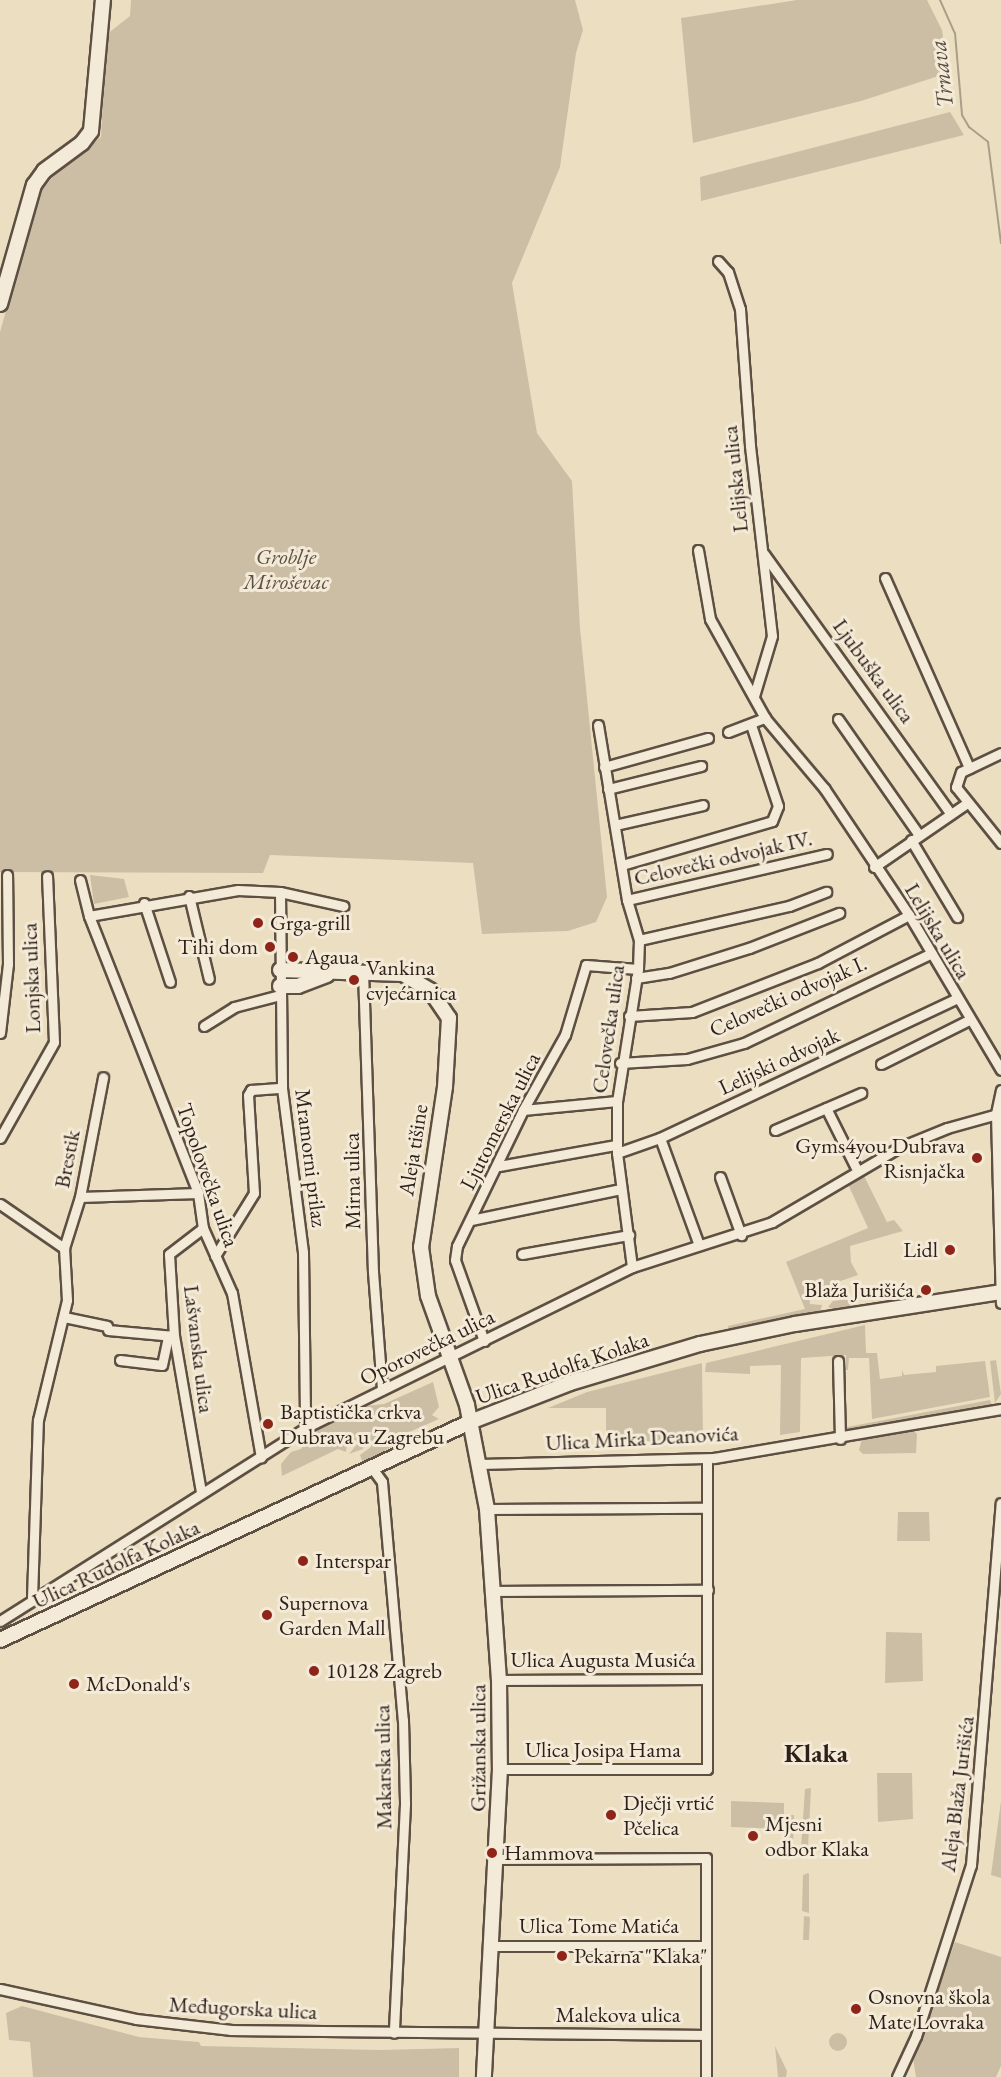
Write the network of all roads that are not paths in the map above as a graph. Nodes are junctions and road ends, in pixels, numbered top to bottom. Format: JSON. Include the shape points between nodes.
{"nodes":[{"id":1,"x":103,"y":0,"type":"edge"},
{"id":2,"x":718,"y":261,"type":"dead end"},
{"id":3,"x":0,"y":304,"type":"edge"},
{"id":4,"x":698,"y":550,"type":"dead end"},
{"id":5,"x":763,"y":552,"type":"junction"},
{"id":6,"x":885,"y":578,"type":"dead end"},
{"id":7,"x":754,"y":696,"type":"junction"},
{"id":8,"x":765,"y":718,"type":"junction"},
{"id":9,"x":838,"y":719,"type":"dead end"},
{"id":10,"x":751,"y":725,"type":"junction"},
{"id":11,"x":598,"y":726,"type":"dead end"},
{"id":12,"x":728,"y":732,"type":"dead end"},
{"id":13,"x":708,"y":738,"type":"dead end"},
{"id":14,"x":1001,"y":753,"type":"edge"},
{"id":15,"x":701,"y":766,"type":"dead end"},
{"id":16,"x":604,"y":767,"type":"junction"},
{"id":17,"x":969,"y":768,"type":"junction"},
{"id":18,"x":608,"y":789,"type":"junction"},
{"id":19,"x":967,"y":803,"type":"junction"},
{"id":20,"x":703,"y":805,"type":"dead end"},
{"id":21,"x":951,"y":814,"type":"junction"},
{"id":22,"x":615,"y":825,"type":"junction"},
{"id":23,"x":915,"y":837,"type":"junction"},
{"id":24,"x":1001,"y":843,"type":"edge"},
{"id":25,"x":827,"y":854,"type":"dead end"},
{"id":26,"x":622,"y":865,"type":"junction"},
{"id":27,"x":874,"y":867,"type":"junction"},
{"id":28,"x":7,"y":875,"type":"dead end"},
{"id":29,"x":46,"y":876,"type":"dead end"},
{"id":30,"x":80,"y":880,"type":"dead end"},
{"id":31,"x":280,"y":892,"type":"junction"},
{"id":32,"x":826,"y":892,"type":"dead end"},
{"id":33,"x":189,"y":896,"type":"junction"},
{"id":34,"x":627,"y":900,"type":"junction"},
{"id":35,"x":144,"y":903,"type":"junction"},
{"id":36,"x":343,"y":906,"type":"dead end"},
{"id":37,"x":4,"y":907,"type":"edge"},
{"id":38,"x":839,"y":913,"type":"dead end"},
{"id":39,"x":909,"y":915,"type":"junction"},
{"id":40,"x":89,"y":916,"type":"junction"},
{"id":41,"x":957,"y":916,"type":"dead end"},
{"id":42,"x":639,"y":940,"type":"junction"},
{"id":43,"x":932,"y":953,"type":"junction"},
{"id":44,"x":4,"y":966,"type":"edge"},
{"id":45,"x":280,"y":970,"type":"junction"},
{"id":46,"x":363,"y":971,"type":"junction"},
{"id":47,"x":637,"y":973,"type":"junction"},
{"id":48,"x":330,"y":974,"type":"junction"},
{"id":49,"x":209,"y":980,"type":"dead end"},
{"id":50,"x":170,"y":982,"type":"dead end"},
{"id":51,"x":280,"y":991,"type":"junction"},
{"id":52,"x":957,"y":999,"type":"junction"},
{"id":53,"x":3,"y":1001,"type":"edge"},
{"id":54,"x":628,"y":1016,"type":"junction"},
{"id":55,"x":969,"y":1020,"type":"junction"},
{"id":56,"x":204,"y":1026,"type":"dead end"},
{"id":57,"x":0,"y":1033,"type":"edge"},
{"id":58,"x":620,"y":1063,"type":"junction"},
{"id":59,"x":881,"y":1064,"type":"dead end"},
{"id":60,"x":1001,"y":1070,"type":"edge"},
{"id":61,"x":103,"y":1077,"type":"dead end"},
{"id":62,"x":282,"y":1088,"type":"junction"},
{"id":63,"x":1001,"y":1090,"type":"edge"},
{"id":64,"x":861,"y":1093,"type":"dead end"},
{"id":65,"x":617,"y":1101,"type":"junction"},
{"id":66,"x":826,"y":1108,"type":"junction"},
{"id":67,"x":523,"y":1110,"type":"junction"},
{"id":68,"x":999,"y":1114,"type":"edge"},
{"id":69,"x":776,"y":1130,"type":"dead end"},
{"id":70,"x":0,"y":1138,"type":"edge"},
{"id":71,"x":660,"y":1138,"type":"junction"},
{"id":72,"x":616,"y":1149,"type":"junction"},
{"id":73,"x":499,"y":1166,"type":"junction"},
{"id":74,"x":857,"y":1170,"type":"junction"},
{"id":75,"x":720,"y":1177,"type":"dead end"},
{"id":76,"x":1000,"y":1182,"type":"edge"},
{"id":77,"x":621,"y":1189,"type":"junction"},
{"id":78,"x":198,"y":1193,"type":"junction"},
{"id":79,"x":80,"y":1197,"type":"junction"},
{"id":80,"x":0,"y":1204,"type":"edge"},
{"id":81,"x":471,"y":1220,"type":"junction"},
{"id":82,"x":203,"y":1228,"type":"junction"},
{"id":83,"x":629,"y":1235,"type":"junction"},
{"id":84,"x":741,"y":1235,"type":"junction"},
{"id":85,"x":699,"y":1245,"type":"junction"},
{"id":86,"x":64,"y":1248,"type":"junction"},
{"id":87,"x":522,"y":1254,"type":"dead end"},
{"id":88,"x":215,"y":1256,"type":"junction"},
{"id":89,"x":632,"y":1267,"type":"junction"},
{"id":90,"x":1001,"y":1296,"type":"edge"},
{"id":91,"x":64,"y":1317,"type":"junction"},
{"id":92,"x":171,"y":1336,"type":"junction"},
{"id":93,"x":484,"y":1341,"type":"junction"},
{"id":94,"x":451,"y":1357,"type":"junction"},
{"id":95,"x":120,"y":1359,"type":"dead end"},
{"id":96,"x":838,"y":1361,"type":"dead end"},
{"id":97,"x":382,"y":1390,"type":"junction"},
{"id":98,"x":1001,"y":1409,"type":"edge"},
{"id":99,"x":470,"y":1422,"type":"junction"},
{"id":100,"x":305,"y":1428,"type":"junction"},
{"id":101,"x":840,"y":1439,"type":"junction"},
{"id":102,"x":261,"y":1457,"type":"junction"},
{"id":103,"x":707,"y":1459,"type":"junction"},
{"id":104,"x":480,"y":1464,"type":"junction"},
{"id":105,"x":372,"y":1468,"type":"junction"},
{"id":106,"x":201,"y":1492,"type":"junction"},
{"id":107,"x":1001,"y":1503,"type":"edge"},
{"id":108,"x":707,"y":1508,"type":"junction"},
{"id":109,"x":487,"y":1509,"type":"junction"},
{"id":110,"x":708,"y":1590,"type":"junction"},
{"id":111,"x":493,"y":1592,"type":"junction"},
{"id":112,"x":32,"y":1598,"type":"junction"},
{"id":113,"x":0,"y":1621,"type":"edge"},
{"id":114,"x":0,"y":1641,"type":"edge"},
{"id":115,"x":707,"y":1679,"type":"junction"},
{"id":116,"x":499,"y":1680,"type":"junction"},
{"id":117,"x":500,"y":1769,"type":"junction"},
{"id":118,"x":498,"y":1859,"type":"junction"},
{"id":119,"x":494,"y":1946,"type":"junction"},
{"id":120,"x":705,"y":1946,"type":"junction"},
{"id":121,"x":0,"y":1989,"type":"edge"},
{"id":122,"x":394,"y":2033,"type":"junction"},
{"id":123,"x":488,"y":2033,"type":"junction"},
{"id":124,"x":705,"y":2035,"type":"junction"},
{"id":125,"x":484,"y":2077,"type":"edge"},
{"id":126,"x":706,"y":2077,"type":"edge"},
{"id":127,"x":897,"y":2077,"type":"edge"}],
"edges":[{"from":1,"to":3,"type":"street","via":[[91,131],[44,171],[34,185]]},
{"from":2,"to":5,"type":"street","name":"Lelijska ulica","via":[[735,286],[740,309]]},
{"from":4,"to":7,"type":"street","name":"Lelijska ulica","via":[[711,619]]},
{"from":5,"to":7,"type":"street","name":"Lelijska ulica","via":[[772,636]]},
{"from":5,"to":21,"type":"street","name":"Ljubuška ulica"},
{"from":6,"to":17,"type":"street","name":"Ljubuška ulica"},
{"from":7,"to":8,"type":"street","name":"Lelijska ulica"},
{"from":8,"to":10,"type":"street"},
{"from":8,"to":27,"type":"street","name":"Lelijska ulica","via":[[824,788]]},
{"from":9,"to":23,"type":"street"},
{"from":10,"to":12,"type":"street"},
{"from":10,"to":26,"type":"street","via":[[778,806],[772,821]]},
{"from":11,"to":16,"type":"street","name":"Celovečka ulica"},
{"from":13,"to":16,"type":"street"},
{"from":14,"to":17,"type":"street"},
{"from":15,"to":18,"type":"street"},
{"from":16,"to":18,"type":"street","name":"Celovečka ulica"},
{"from":17,"to":19,"type":"street","via":[[956,778],[956,787]]},
{"from":18,"to":22,"type":"street","name":"Celovečka ulica"},
{"from":19,"to":21,"type":"street"},
{"from":19,"to":24,"type":"street"},
{"from":20,"to":22,"type":"street"},
{"from":21,"to":23,"type":"street"},
{"from":22,"to":26,"type":"street","name":"Celovečka ulica"},
{"from":23,"to":27,"type":"street"},
{"from":23,"to":41,"type":"street"},
{"from":25,"to":34,"type":"street","name":"Celovečki odvojak IV."},
{"from":26,"to":34,"type":"street","name":"Celovečka ulica"},
{"from":27,"to":39,"type":"street","name":"Lelijska ulica"},
{"from":28,"to":37,"type":"street"},
{"from":29,"to":70,"type":"street","name":"Lonjska ulica","via":[[54,1042]]},
{"from":30,"to":40,"type":"street","name":"Topolovečka ulica"},
{"from":31,"to":33,"type":"street","via":[[238,890]]},
{"from":31,"to":36,"type":"street"},
{"from":31,"to":45,"type":"street","name":"Mramorni prilaz"},
{"from":32,"to":42,"type":"street","name":"Celovečka ulica","via":[[789,906]]},
{"from":33,"to":35,"type":"street"},
{"from":33,"to":49,"type":"street"},
{"from":34,"to":42,"type":"street","name":"Celovečka ulica"},
{"from":35,"to":40,"type":"street"},
{"from":35,"to":50,"type":"street"},
{"from":37,"to":44,"type":"street"},
{"from":38,"to":47,"type":"street","via":[[749,948],[669,973]]},
{"from":39,"to":43,"type":"street","name":"Lelijska ulica"},
{"from":39,"to":54,"type":"street","via":[[818,963],[692,1012]]},
{"from":40,"to":78,"type":"street","name":"Topolovečka ulica"},
{"from":42,"to":47,"type":"street","name":"Celovečka ulica"},
{"from":43,"to":52,"type":"street","name":"Lelijska ulica"},
{"from":43,"to":58,"type":"street","name":"Celovečki odvojak I.","via":[[744,1042],[687,1059]]},
{"from":44,"to":53,"type":"street"},
{"from":45,"to":48,"type":"street","name":"Aleja tišine"},
{"from":45,"to":51,"type":"street","name":"Mramorni prilaz"},
{"from":46,"to":48,"type":"street","name":"Aleja tišine"},
{"from":46,"to":94,"type":"street","name":"Aleja tišine","via":[[395,972],[412,978],[438,997],[449,1018],[445,1087],[421,1247],[428,1296]]},
{"from":46,"to":97,"type":"street","name":"Mirna ulica","via":[[373,1272]]},
{"from":47,"to":54,"type":"street","name":"Celovečka ulica"},
{"from":47,"to":67,"type":"street","name":"Ljutomerska ulica","via":[[586,965],[566,1035]]},
{"from":48,"to":51,"type":"street","name":"Aleja tišine"},
{"from":51,"to":56,"type":"street","via":[[234,1007]]},
{"from":51,"to":62,"type":"street","name":"Mramorni prilaz"},
{"from":52,"to":55,"type":"street","name":"Lelijska ulica"},
{"from":52,"to":71,"type":"street","name":"Lelijski odvojak"},
{"from":53,"to":57,"type":"street"},
{"from":54,"to":58,"type":"street","name":"Celovečka ulica"},
{"from":55,"to":59,"type":"street"},
{"from":55,"to":60,"type":"street","name":"Lelijska ulica"},
{"from":58,"to":65,"type":"street","name":"Celovečka ulica"},
{"from":61,"to":79,"type":"street","name":"Brestik"},
{"from":62,"to":88,"type":"street","via":[[251,1090],[248,1095],[254,1193]]},
{"from":62,"to":100,"type":"street","name":"Mramorni prilaz","via":[[303,1252]]},
{"from":63,"to":68,"type":"street"},
{"from":64,"to":66,"type":"street"},
{"from":65,"to":67,"type":"street"},
{"from":65,"to":72,"type":"street","name":"Celovečka ulica"},
{"from":66,"to":69,"type":"street"},
{"from":66,"to":74,"type":"street"},
{"from":67,"to":73,"type":"street","name":"Ljutomerska ulica"},
{"from":68,"to":74,"type":"street","name":"Oporovečka ulica","via":[[940,1130]]},
{"from":68,"to":76,"type":"street"},
{"from":71,"to":72,"type":"street","name":"Lelijski odvojak"},
{"from":71,"to":85,"type":"street"},
{"from":72,"to":73,"type":"street","name":"Lelijski odvojak"},
{"from":72,"to":77,"type":"street","name":"Celovečka ulica"},
{"from":73,"to":81,"type":"street","name":"Ljutomerska ulica"},
{"from":74,"to":84,"type":"street","name":"Oporovečka ulica","via":[[799,1207]]},
{"from":75,"to":84,"type":"street"},
{"from":76,"to":90,"type":"street"},
{"from":77,"to":81,"type":"street"},
{"from":77,"to":83,"type":"street","name":"Celovečka ulica"},
{"from":78,"to":79,"type":"street"},
{"from":78,"to":82,"type":"street","name":"Topolovečka ulica"},
{"from":79,"to":86,"type":"street","name":"Brestik"},
{"from":80,"to":86,"type":"street"},
{"from":81,"to":93,"type":"street","name":"Ljutomerska ulica","via":[[457,1246],[455,1260]]},
{"from":82,"to":88,"type":"street","name":"Topolovečka ulica"},
{"from":82,"to":92,"type":"street","name":"Lašvanska ulica","via":[[170,1254]]},
{"from":83,"to":87,"type":"street"},
{"from":83,"to":89,"type":"street","name":"Celovečka ulica"},
{"from":84,"to":85,"type":"street","name":"Oporovečka ulica"},
{"from":85,"to":89,"type":"street","name":"Oporovečka ulica"},
{"from":86,"to":91,"type":"street","name":"Brestik","via":[[69,1273]]},
{"from":88,"to":102,"type":"street","name":"Topolovečka ulica","via":[[232,1293]]},
{"from":89,"to":93,"type":"street","name":"Oporovečka ulica"},
{"from":90,"to":99,"type":"street","name":"Ulica Rudolfa Kolaka","via":[[865,1311],[700,1344],[570,1383]]},
{"from":91,"to":92,"type":"street","via":[[108,1328]]},
{"from":91,"to":112,"type":"street","name":"Brestik","via":[[38,1420]]},
{"from":92,"to":95,"type":"street","via":[[162,1365]]},
{"from":92,"to":106,"type":"street","name":"Lašvanska ulica"},
{"from":93,"to":94,"type":"street","name":"Oporovečka ulica"},
{"from":94,"to":97,"type":"street","name":"Oporovečka ulica"},
{"from":94,"to":99,"type":"street","name":"Aleja tišine"},
{"from":96,"to":101,"type":"street"},
{"from":97,"to":100,"type":"street","name":"Oporovečka ulica"},
{"from":98,"to":101,"type":"street","name":"Ulica Mirka Deanovića"},
{"from":99,"to":104,"type":"street","name":"Grižanska ulica"},
{"from":99,"to":105,"type":"street","name":"Ulica Rudolfa Kolaka"},
{"from":100,"to":102,"type":"street","name":"Oporovečka ulica"},
{"from":101,"to":103,"type":"street","name":"Ulica Mirka Deanovića"},
{"from":102,"to":106,"type":"street","name":"Oporovečka ulica"},
{"from":103,"to":104,"type":"street","name":"Ulica Mirka Deanovića"},
{"from":103,"to":108,"type":"street"},
{"from":104,"to":109,"type":"street","name":"Grižanska ulica"},
{"from":105,"to":114,"type":"street","name":"Ulica Rudolfa Kolaka"},
{"from":105,"to":122,"type":"street","name":"Makarska ulica","via":[[382,1482],[404,1720],[405,1804]]},
{"from":106,"to":112,"type":"street","name":"Oporovečka ulica","via":[[69,1579]]},
{"from":107,"to":127,"type":"street","name":"Aleja Blaža Jurišića","via":[[971,1865],[916,2036]]},
{"from":108,"to":109,"type":"street"},
{"from":108,"to":110,"type":"street"},
{"from":109,"to":111,"type":"street","name":"Grižanska ulica"},
{"from":110,"to":111,"type":"street"},
{"from":110,"to":115,"type":"street"},
{"from":111,"to":116,"type":"street","name":"Grižanska ulica"},
{"from":112,"to":113,"type":"street","name":"Oporovečka ulica"},
{"from":115,"to":116,"type":"street","name":"Ulica Augusta Musića"},
{"from":115,"to":117,"type":"street","name":"Ulica Josipa Hama","via":[[707,1769]]},
{"from":116,"to":117,"type":"street","name":"Grižanska ulica"},
{"from":117,"to":118,"type":"street","name":"Grižanska ulica"},
{"from":118,"to":119,"type":"street","name":"Grižanska ulica"},
{"from":118,"to":120,"type":"street","via":[[706,1858]]},
{"from":119,"to":120,"type":"street","name":"Ulica Tome Matića"},
{"from":119,"to":123,"type":"street","name":"Grižanska ulica"},
{"from":120,"to":124,"type":"street"},
{"from":121,"to":122,"type":"street","name":"Međugorska ulica","via":[[76,2008],[187,2026]]},
{"from":122,"to":123,"type":"street","name":"Međugorska ulica"},
{"from":123,"to":124,"type":"street","name":"Malekova ulica"},
{"from":123,"to":125,"type":"street","name":"Grižanska ulica"},
{"from":124,"to":126,"type":"street","name":"Malekova ulica"}]}
